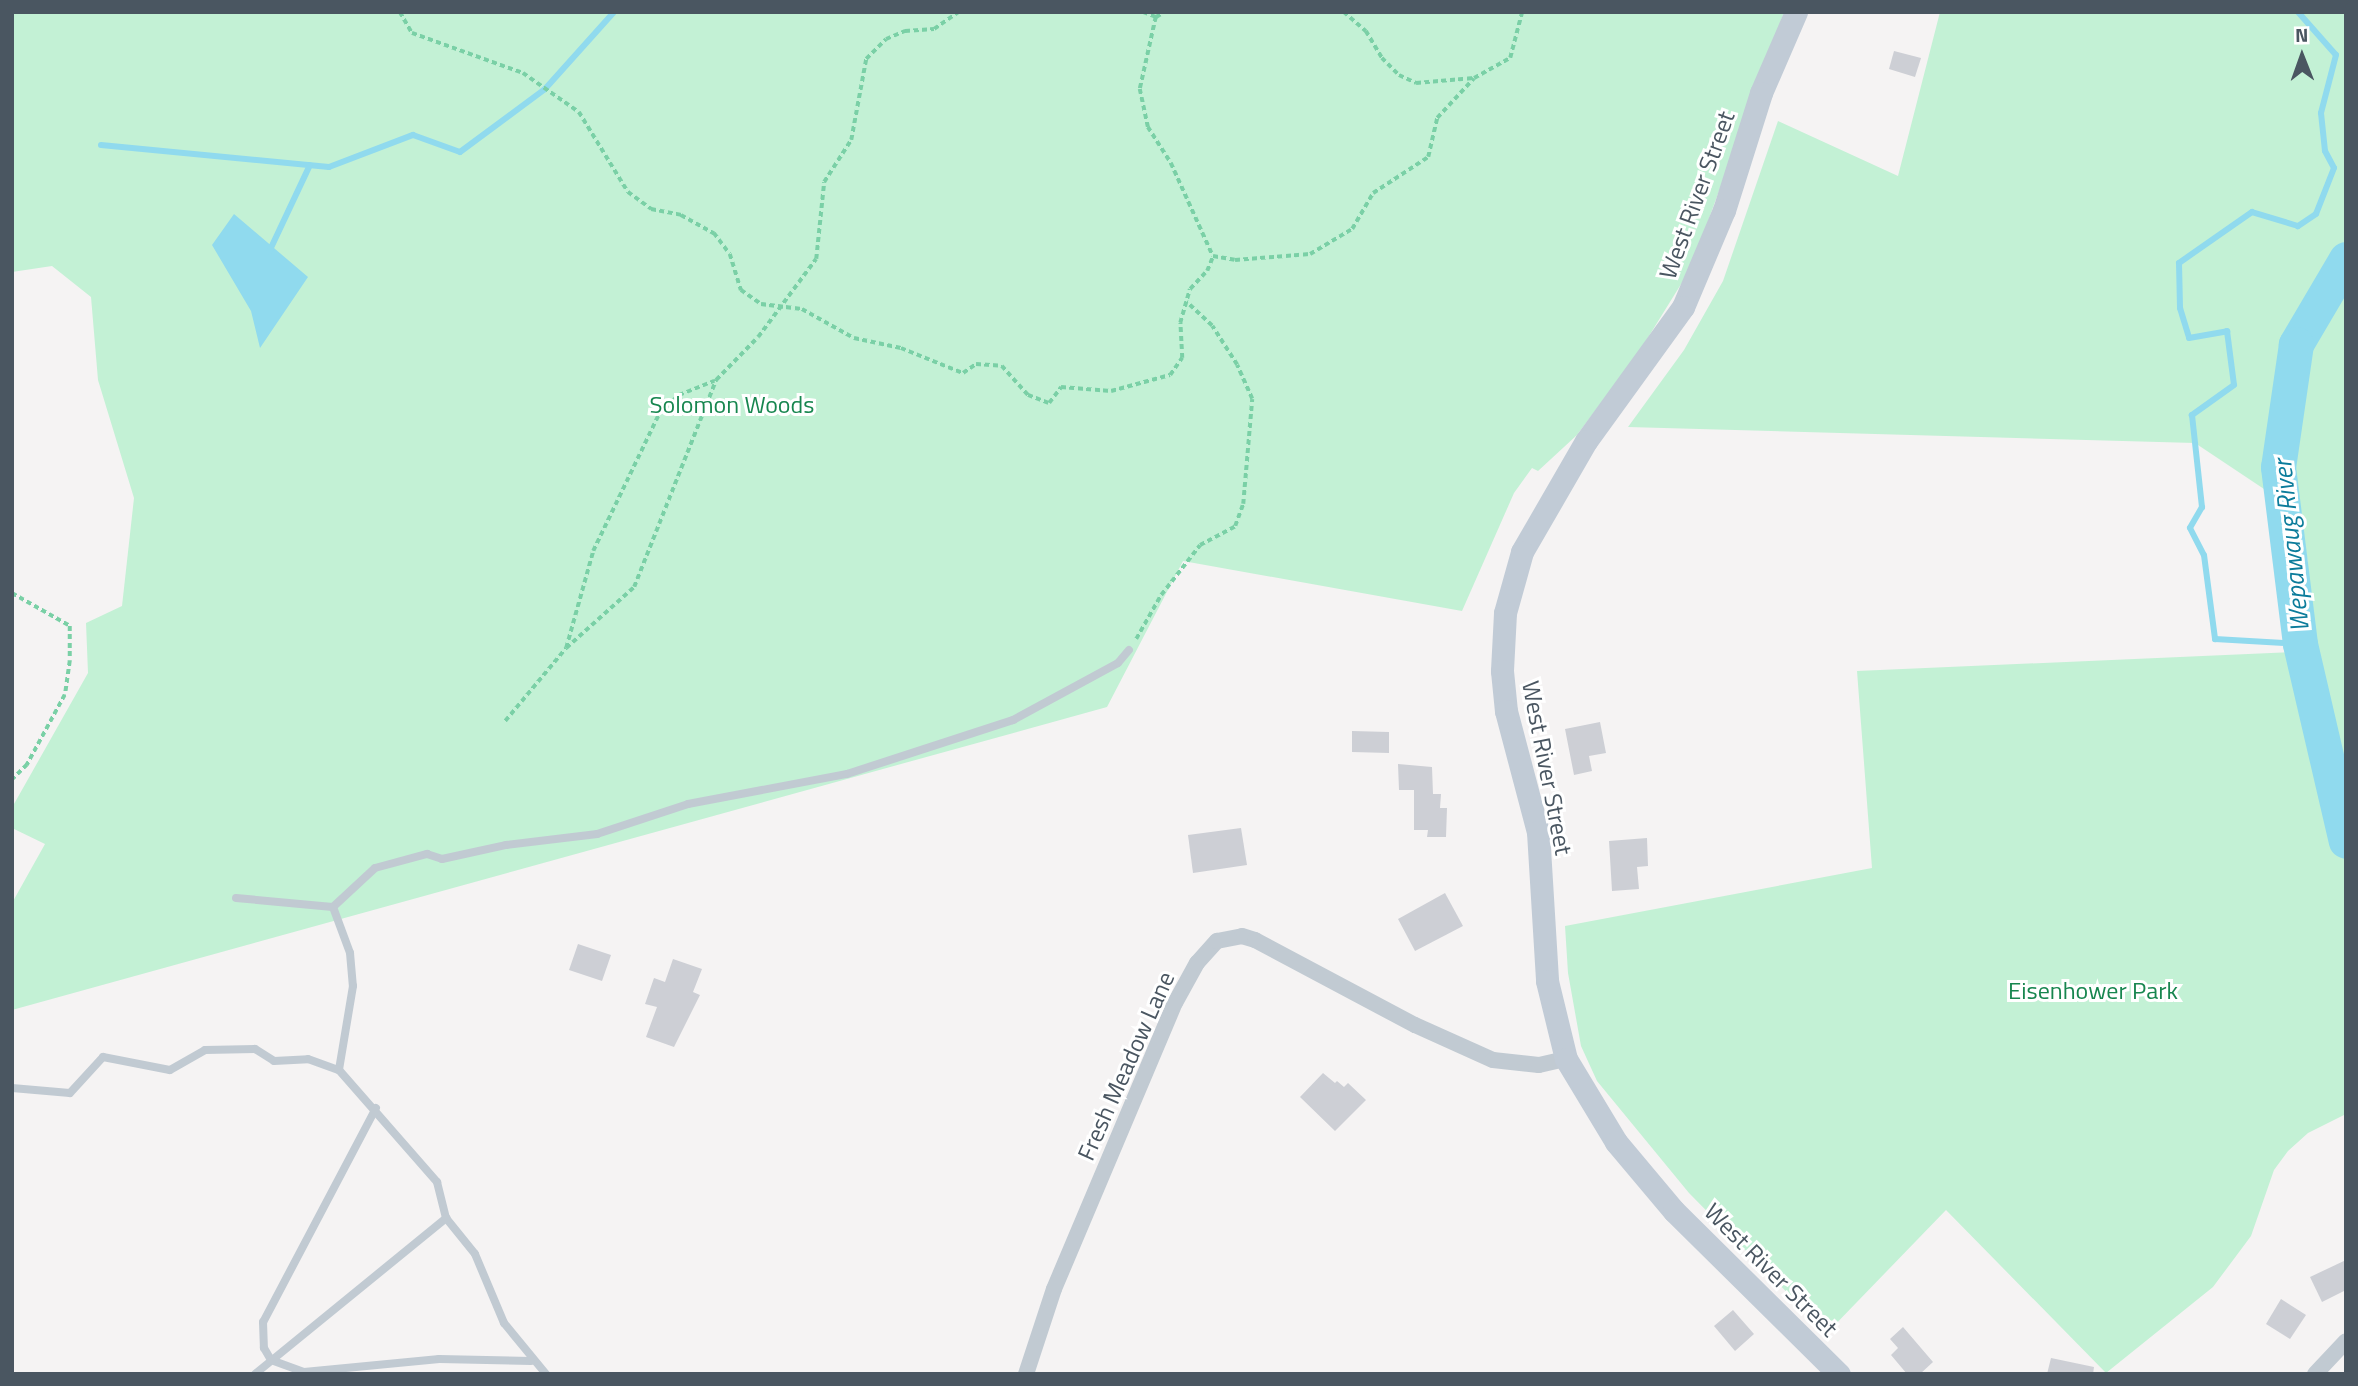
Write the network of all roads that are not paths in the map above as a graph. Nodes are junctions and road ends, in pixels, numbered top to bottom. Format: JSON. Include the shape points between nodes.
{"nodes":[{"id":1,"x":1796,"y":12,"type":"edge"},
{"id":2,"x":1129,"y":650,"type":"road end"},
{"id":3,"x":236,"y":898,"type":"dead end"},
{"id":4,"x":333,"y":907,"type":"junction"},
{"id":5,"x":1566,"y":1059,"type":"junction"},
{"id":6,"x":340,"y":1070,"type":"junction"},
{"id":7,"x":12,"y":1088,"type":"edge"},
{"id":8,"x":376,"y":1108,"type":"junction"},
{"id":9,"x":446,"y":1218,"type":"junction"},
{"id":10,"x":2346,"y":1341,"type":"edge"},
{"id":11,"x":271,"y":1360,"type":"junction"},
{"id":12,"x":531,"y":1361,"type":"junction"},
{"id":13,"x":255,"y":1374,"type":"edge"},
{"id":14,"x":546,"y":1374,"type":"edge"},
{"id":15,"x":1026,"y":1374,"type":"edge"},
{"id":16,"x":1839,"y":1374,"type":"edge"},
{"id":17,"x":2315,"y":1374,"type":"edge"}],
"edges":[{"from":1,"to":5,"type":"street","name":"West River Street","via":[[1761,93],[1724,210],[1683,307],[1558,483],[1522,552],[1505,613],[1503,691],[1538,832],[1547,981]]},
{"from":2,"to":4,"type":"lane","via":[[1118,663],[1013,720],[932,747],[847,774],[688,804],[597,834],[506,845],[442,859],[427,855],[375,868]]},
{"from":3,"to":4,"type":"lane"},
{"from":4,"to":6,"type":"lane","via":[[350,953],[353,986]]},
{"from":5,"to":15,"type":"street","name":"Fresh Meadow Lane","via":[[1539,1065],[1493,1060],[1415,1025],[1255,940],[1242,936],[1217,941],[1197,963],[1175,1003],[1054,1289]]},
{"from":5,"to":16,"type":"street","name":"West River Street","via":[[1616,1142],[1674,1211]]},
{"from":6,"to":7,"type":"lane","via":[[309,1059],[274,1061],[255,1049],[205,1050],[170,1070],[103,1057],[70,1093]]},
{"from":6,"to":8,"type":"lane"},
{"from":8,"to":9,"type":"lane","via":[[411,1157],[437,1182]]},
{"from":8,"to":11,"type":"lane","via":[[264,1322],[264,1348]]},
{"from":9,"to":11,"type":"lane"},
{"from":9,"to":12,"type":"lane","via":[[475,1254],[505,1324]]},
{"from":10,"to":17,"type":"street"},
{"from":11,"to":12,"type":"lane","via":[[304,1372],[439,1359]]},
{"from":11,"to":13,"type":"lane"},
{"from":12,"to":14,"type":"lane"}]}
